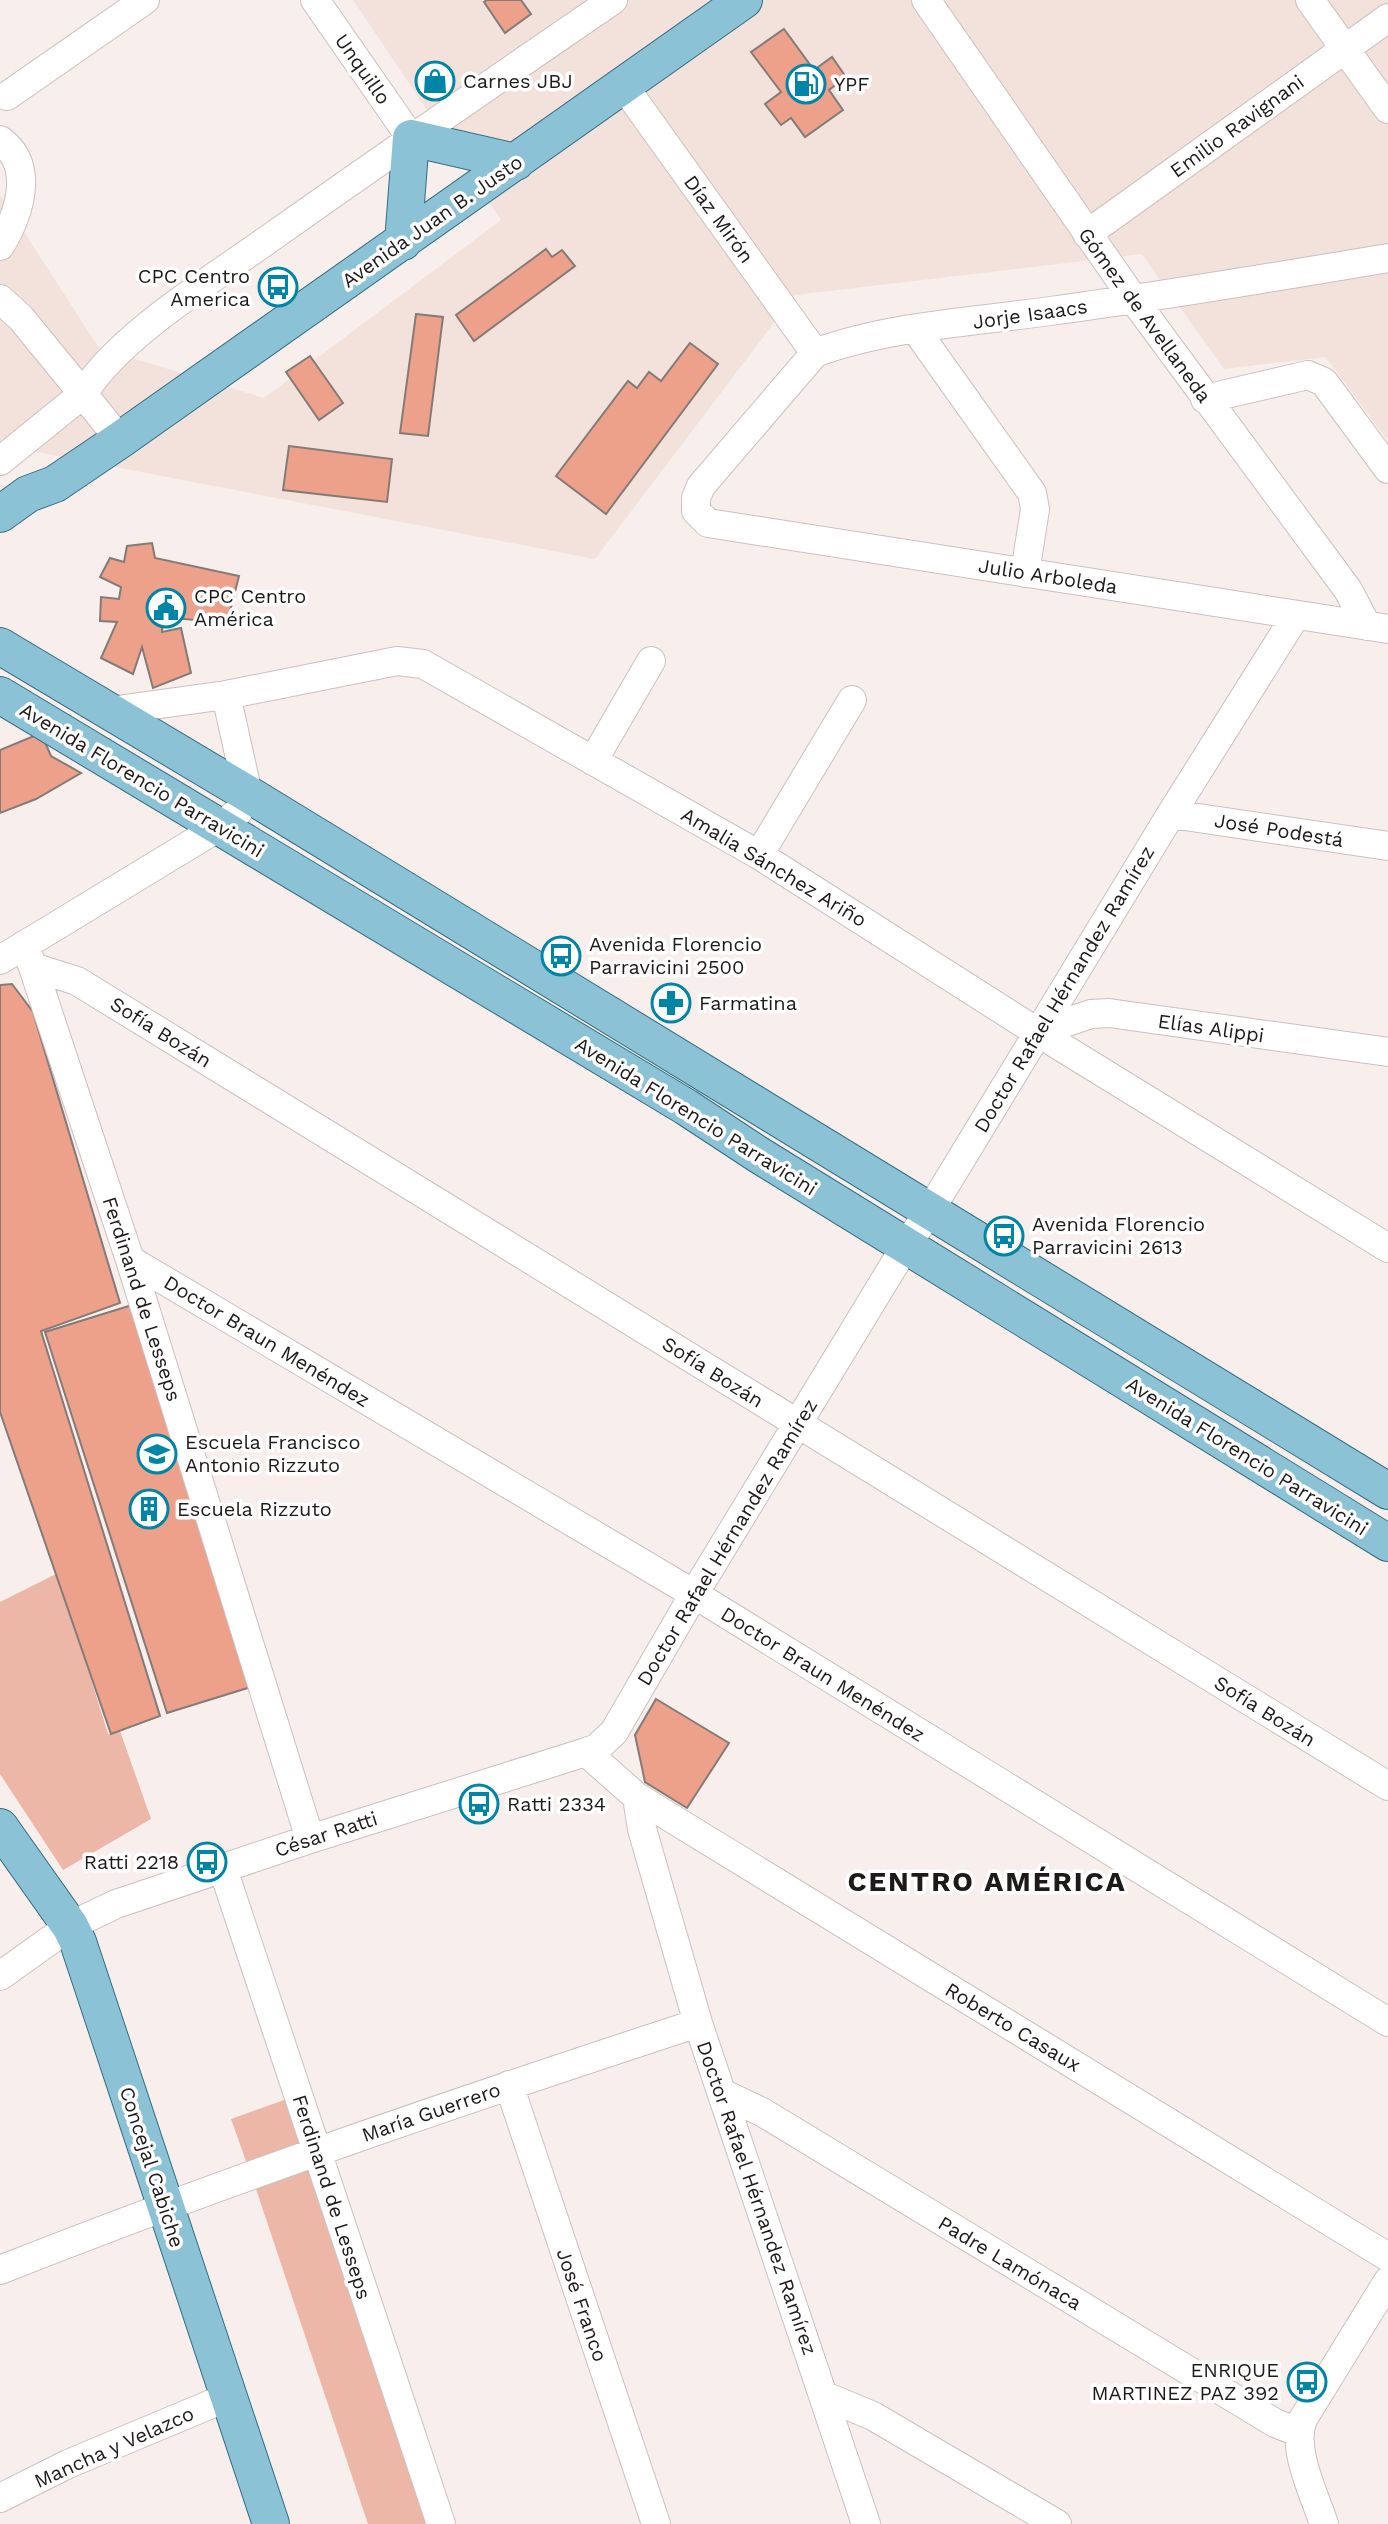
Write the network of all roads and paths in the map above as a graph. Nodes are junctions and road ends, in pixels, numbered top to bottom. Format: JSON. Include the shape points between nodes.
{"nodes":[{"id":1,"x":145,"y":0,"type":"edge"},
{"id":2,"x":315,"y":0,"type":"edge"},
{"id":3,"x":613,"y":0,"type":"edge"},
{"id":4,"x":744,"y":0,"type":"edge"},
{"id":5,"x":926,"y":0,"type":"edge"},
{"id":6,"x":1310,"y":0,"type":"edge"},
{"id":7,"x":1388,"y":18,"type":"edge"},
{"id":8,"x":1345,"y":49,"type":"junction"},
{"id":9,"x":623,"y":85,"type":"junction"},
{"id":10,"x":7,"y":96,"type":"dead end"},
{"id":11,"x":1388,"y":109,"type":"edge"},
{"id":12,"x":411,"y":138,"type":"junction"},
{"id":13,"x":0,"y":140,"type":"edge"},
{"id":14,"x":516,"y":162,"type":"junction"},
{"id":15,"x":1087,"y":234,"type":"junction"},
{"id":16,"x":403,"y":242,"type":"junction"},
{"id":17,"x":0,"y":246,"type":"edge"},
{"id":18,"x":1388,"y":258,"type":"edge"},
{"id":19,"x":0,"y":299,"type":"edge"},
{"id":20,"x":1134,"y":300,"type":"junction"},
{"id":21,"x":916,"y":330,"type":"junction"},
{"id":22,"x":815,"y":353,"type":"junction"},
{"id":23,"x":83,"y":394,"type":"junction"},
{"id":24,"x":1205,"y":399,"type":"junction"},
{"id":25,"x":120,"y":440,"type":"junction"},
{"id":26,"x":0,"y":461,"type":"edge"},
{"id":27,"x":1388,"y":469,"type":"edge"},
{"id":28,"x":55,"y":484,"type":"junction"},
{"id":29,"x":0,"y":514,"type":"edge"},
{"id":30,"x":0,"y":536,"type":"edge"},
{"id":31,"x":1025,"y":573,"type":"junction"},
{"id":32,"x":1296,"y":615,"type":"junction"},
{"id":33,"x":1378,"y":628,"type":"edge"},
{"id":34,"x":5,"y":644,"type":"edge"},
{"id":35,"x":651,"y":661,"type":"dead end"},
{"id":36,"x":0,"y":695,"type":"edge"},
{"id":37,"x":226,"y":695,"type":"junction"},
{"id":38,"x":852,"y":700,"type":"dead end"},
{"id":39,"x":110,"y":711,"type":"junction"},
{"id":40,"x":593,"y":761,"type":"junction"},
{"id":41,"x":248,"y":794,"type":"junction"},
{"id":42,"x":1171,"y":814,"type":"junction"},
{"id":43,"x":219,"y":827,"type":"junction"},
{"id":44,"x":1388,"y":846,"type":"edge"},
{"id":45,"x":759,"y":855,"type":"junction"},
{"id":46,"x":14,"y":951,"type":"edge"},
{"id":47,"x":1037,"y":1032,"type":"junction"},
{"id":48,"x":1388,"y":1052,"type":"edge"},
{"id":49,"x":929,"y":1212,"type":"junction"},
{"id":50,"x":905,"y":1247,"type":"junction"},
{"id":51,"x":1388,"y":1248,"type":"edge"},
{"id":52,"x":130,"y":1260,"type":"junction"},
{"id":53,"x":798,"y":1424,"type":"junction"},
{"id":54,"x":1388,"y":1491,"type":"edge"},
{"id":55,"x":1388,"y":1543,"type":"edge"},
{"id":56,"x":694,"y":1594,"type":"junction"},
{"id":57,"x":586,"y":1752,"type":"junction"},
{"id":58,"x":1388,"y":1786,"type":"edge"},
{"id":59,"x":637,"y":1797,"type":"junction"},
{"id":60,"x":0,"y":1827,"type":"edge"},
{"id":61,"x":310,"y":1839,"type":"junction"},
{"id":62,"x":223,"y":1869,"type":"junction"},
{"id":63,"x":70,"y":1926,"type":"junction"},
{"id":64,"x":0,"y":1976,"type":"edge"},
{"id":65,"x":1388,"y":2022,"type":"edge"},
{"id":66,"x":698,"y":2023,"type":"junction"},
{"id":67,"x":509,"y":2085,"type":"junction"},
{"id":68,"x":722,"y":2093,"type":"junction"},
{"id":69,"x":317,"y":2151,"type":"junction"},
{"id":70,"x":164,"y":2205,"type":"junction"},
{"id":71,"x":1388,"y":2257,"type":"edge"},
{"id":72,"x":0,"y":2270,"type":"edge"},
{"id":73,"x":1388,"y":2281,"type":"edge"},
{"id":74,"x":825,"y":2396,"type":"junction"},
{"id":75,"x":228,"y":2397,"type":"junction"},
{"id":76,"x":1298,"y":2432,"type":"junction"},
{"id":77,"x":0,"y":2498,"type":"edge"},
{"id":78,"x":271,"y":2524,"type":"edge"},
{"id":79,"x":441,"y":2524,"type":"edge"},
{"id":80,"x":656,"y":2524,"type":"edge"},
{"id":81,"x":866,"y":2524,"type":"edge"},
{"id":82,"x":1057,"y":2524,"type":"edge"},
{"id":83,"x":1324,"y":2524,"type":"edge"}],
"edges":[{"from":1,"to":10,"type":"street"},
{"from":2,"to":12,"type":"street","name":"Unquillo"},
{"from":3,"to":12,"type":"street"},
{"from":4,"to":9,"type":"main road","name":"Avenida Juan B. Justo"},
{"from":5,"to":15,"type":"street","name":"Gómez de Avellaneda"},
{"from":6,"to":8,"type":"street"},
{"from":7,"to":8,"type":"street","name":"Emilio Ravignani"},
{"from":8,"to":11,"type":"street"},
{"from":8,"to":15,"type":"street","name":"Emilio Ravignani"},
{"from":9,"to":14,"type":"main road","name":"Avenida Juan B. Justo"},
{"from":9,"to":22,"type":"street","name":"Díaz Mirón"},
{"from":12,"to":14,"type":"main road"},
{"from":12,"to":16,"type":"main road"},
{"from":12,"to":23,"type":"street","via":[[163,314],[96,372]]},
{"from":13,"to":17,"type":"street","via":[[17,160],[22,183],[19,209]]},
{"from":14,"to":16,"type":"main road","name":"Avenida Juan B. Justo"},
{"from":15,"to":20,"type":"street","name":"Gómez de Avellaneda"},
{"from":16,"to":25,"type":"main road","name":"Avenida Juan B. Justo"},
{"from":18,"to":20,"type":"street","name":"Jorje Isaacs"},
{"from":19,"to":23,"type":"street"},
{"from":20,"to":21,"type":"street","name":"Jorje Isaacs"},
{"from":20,"to":24,"type":"street","name":"Gómez de Avellaneda"},
{"from":21,"to":22,"type":"street","name":"Jorje Isaacs"},
{"from":21,"to":31,"type":"street","via":[[1032,493],[1035,509]]},
{"from":22,"to":31,"type":"street","name":"Julio Arboleda","via":[[701,486],[696,511],[708,523]]},
{"from":23,"to":25,"type":"street"},
{"from":23,"to":26,"type":"street"},
{"from":24,"to":27,"type":"street","via":[[1308,375],[1324,382]]},
{"from":24,"to":33,"type":"street","name":"Gómez de Avellaneda"},
{"from":25,"to":28,"type":"main road","name":"Avenida Juan B. Justo"},
{"from":28,"to":29,"type":"main road","name":"Avenida Juan B. Justo","via":[[28,494]]},
{"from":28,"to":30,"type":"main road","name":"Avenida Juan B. Justo","via":[[38,509]]},
{"from":31,"to":32,"type":"street","name":"Julio Arboleda"},
{"from":32,"to":33,"type":"street","name":"Julio Arboleda"},
{"from":32,"to":42,"type":"street","name":"Doctor Rafael Hérnandez Ramírez"},
{"from":34,"to":39,"type":"main road","name":"Avenida Florencio Parravicini"},
{"from":35,"to":40,"type":"street"},
{"from":36,"to":43,"type":"main road","name":"Avenida Florencio Parravicini"},
{"from":37,"to":39,"type":"street","name":"Amalia Sánchez Ariño"},
{"from":37,"to":40,"type":"street","name":"Amalia Sánchez Ariño","via":[[408,661],[423,664]]},
{"from":37,"to":41,"type":"street"},
{"from":38,"to":45,"type":"street"},
{"from":39,"to":41,"type":"main road","name":"Avenida Florencio Parravicini"},
{"from":40,"to":45,"type":"street","name":"Amalia Sánchez Ariño"},
{"from":41,"to":43,"type":"street","via":[[238,812]]},
{"from":41,"to":49,"type":"main road","name":"Avenida Florencio Parravicini"},
{"from":42,"to":44,"type":"street","name":"José Podestá"},
{"from":42,"to":47,"type":"street","name":"Doctor Rafael Hérnandez Ramírez"},
{"from":43,"to":46,"type":"street"},
{"from":43,"to":50,"type":"main road","name":"Avenida Florencio Parravicini","via":[[672,1098]]},
{"from":45,"to":47,"type":"street","name":"Amalia Sánchez Ariño"},
{"from":46,"to":52,"type":"street","name":"Ferdinand de Lesseps"},
{"from":46,"to":53,"type":"street","name":"Sofía Bozán","via":[[77,981]]},
{"from":47,"to":48,"type":"street","name":"Elías Alippi","via":[[1109,1013]]},
{"from":47,"to":49,"type":"street","name":"Doctor Rafael Hérnandez Ramírez"},
{"from":47,"to":51,"type":"street","name":"Amalia Sánchez Ariño"},
{"from":49,"to":50,"type":"street","name":"Doctor Rafael Hérnandez Ramírez"},
{"from":49,"to":54,"type":"main road","name":"Avenida Florencio Parravicini"},
{"from":50,"to":53,"type":"street","name":"Doctor Rafael Hérnandez Ramírez"},
{"from":50,"to":55,"type":"main road","name":"Avenida Florencio Parravicini"},
{"from":52,"to":56,"type":"street","name":"Doctor Braun Menéndez"},
{"from":52,"to":61,"type":"street","name":"Ferdinand de Lesseps"},
{"from":53,"to":56,"type":"street","name":"Doctor Rafael Hérnandez Ramírez"},
{"from":53,"to":58,"type":"street","name":"Sofía Bozán"},
{"from":56,"to":57,"type":"street","name":"Doctor Rafael Hérnandez Ramírez","via":[[614,1732]]},
{"from":56,"to":65,"type":"street","name":"Doctor Braun Menéndez"},
{"from":57,"to":59,"type":"street"},
{"from":57,"to":61,"type":"street","name":"César Ratti"},
{"from":59,"to":66,"type":"street","name":"Doctor Rafael Hérnandez Ramírez"},
{"from":59,"to":71,"type":"street","name":"Roberto Casaux"},
{"from":60,"to":63,"type":"main road","name":"Concejal Cabiche"},
{"from":61,"to":62,"type":"street","name":"César Ratti"},
{"from":62,"to":63,"type":"street","name":"César Ratti","via":[[116,1904]]},
{"from":62,"to":69,"type":"street","name":"Ferdinand de Lesseps"},
{"from":63,"to":64,"type":"street","name":"César Ratti"},
{"from":63,"to":70,"type":"main road","name":"Concejal Cabiche"},
{"from":66,"to":67,"type":"street","name":"María Guerrero"},
{"from":66,"to":68,"type":"street","name":"Doctor Rafael Hérnandez Ramírez"},
{"from":67,"to":69,"type":"street","name":"María Guerrero"},
{"from":67,"to":80,"type":"street","name":"José Franco"},
{"from":68,"to":74,"type":"street","name":"Doctor Rafael Hérnandez Ramírez"},
{"from":68,"to":76,"type":"street","name":"Padre Lamónaca"},
{"from":69,"to":70,"type":"street","name":"María Guerrero"},
{"from":69,"to":79,"type":"street","name":"Ferdinand de Lesseps"},
{"from":70,"to":72,"type":"street","name":"María Guerrero"},
{"from":70,"to":75,"type":"main road","name":"Concejal Cabiche"},
{"from":73,"to":76,"type":"street"},
{"from":74,"to":81,"type":"street","name":"Doctor Rafael Hérnandez Ramírez"},
{"from":74,"to":82,"type":"street","via":[[873,2416]]},
{"from":75,"to":77,"type":"street","name":"Mancha y Velazco"},
{"from":75,"to":78,"type":"main road","name":"Concejal Cabiche"},
{"from":76,"to":83,"type":"street"}]}
